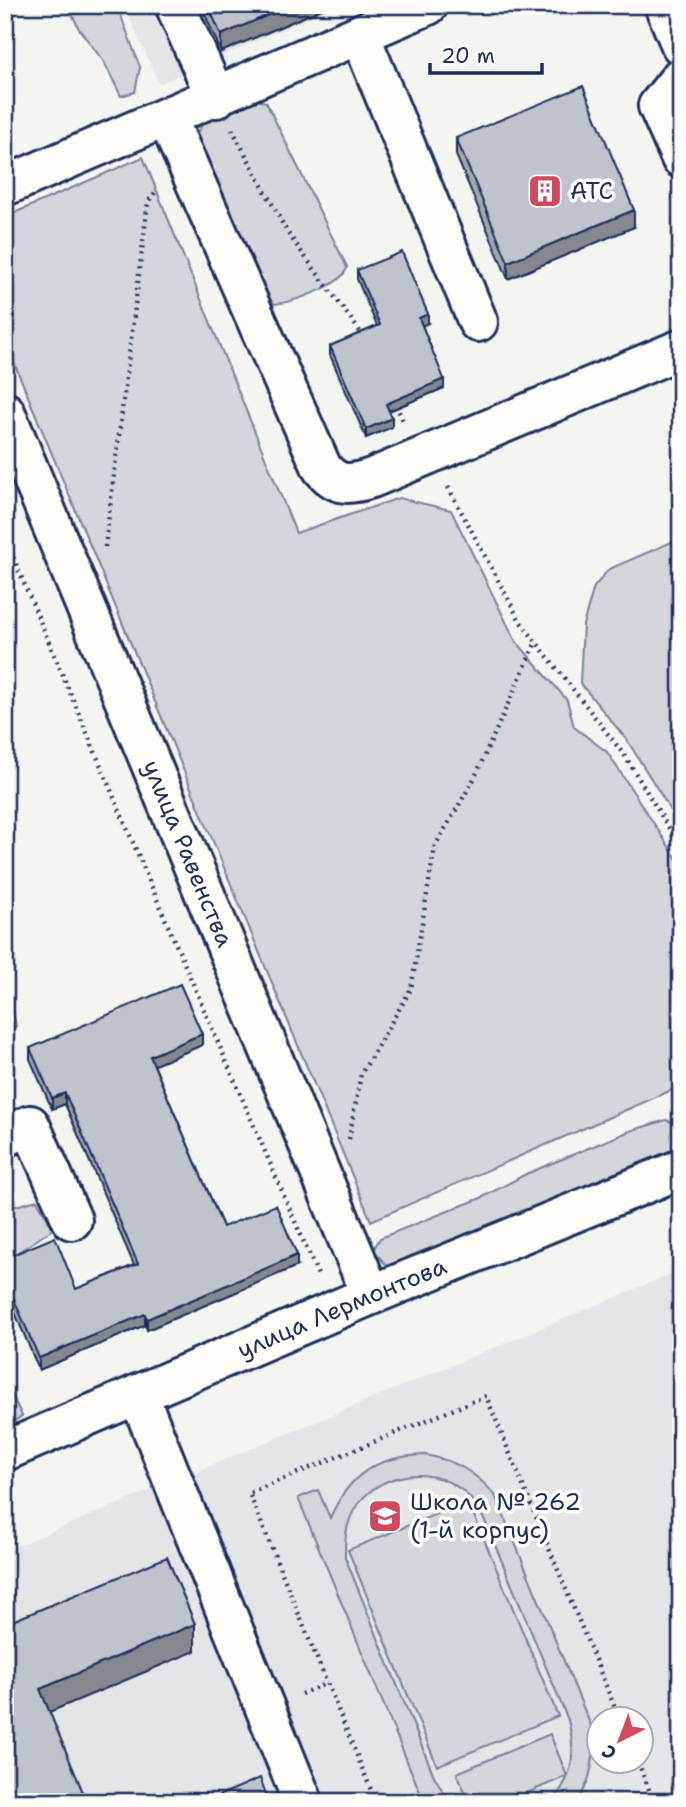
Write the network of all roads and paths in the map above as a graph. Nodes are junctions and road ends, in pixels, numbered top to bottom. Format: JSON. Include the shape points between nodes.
{"nodes":[{"id":1,"x":175,"y":5,"type":"edge"},
{"id":2,"x":428,"y":5,"type":"edge"},
{"id":3,"x":664,"y":5,"type":"edge"},
{"id":4,"x":360,"y":35,"type":"junction"},
{"id":5,"x":681,"y":45,"type":"edge"},
{"id":6,"x":681,"y":77,"type":"edge"},
{"id":7,"x":216,"y":98,"type":"junction"},
{"id":8,"x":167,"y":118,"type":"junction"},
{"id":9,"x":183,"y":153,"type":"junction"},
{"id":10,"x":681,"y":158,"type":"edge"},
{"id":11,"x":5,"y":186,"type":"edge"},
{"id":12,"x":478,"y":322,"type":"dead end"},
{"id":13,"x":681,"y":349,"type":"edge"},
{"id":14,"x":5,"y":412,"type":"edge"},
{"id":15,"x":5,"y":538,"type":"edge"},
{"id":16,"x":103,"y":555,"type":"dead end"},
{"id":17,"x":536,"y":642,"type":"dead end"},
{"id":18,"x":5,"y":1137,"type":"edge"},
{"id":19,"x":348,"y":1142,"type":"dead end"},
{"id":20,"x":681,"y":1169,"type":"edge"},
{"id":21,"x":72,"y":1220,"type":"dead end"},
{"id":22,"x":319,"y":1279,"type":"dead end"},
{"id":23,"x":371,"y":1295,"type":"junction"},
{"id":24,"x":138,"y":1394,"type":"junction"},
{"id":25,"x":5,"y":1451,"type":"edge"},
{"id":26,"x":614,"y":1706,"type":"edge"},
{"id":27,"x":644,"y":1776,"type":"edge"},
{"id":28,"x":303,"y":1802,"type":"edge"},
{"id":29,"x":376,"y":1802,"type":"edge"},
{"id":30,"x":654,"y":1802,"type":"edge"}],
"edges":[{"from":1,"to":7,"type":"street"},
{"from":2,"to":4,"type":"street"},
{"from":3,"to":5,"type":"street"},
{"from":4,"to":7,"type":"street"},
{"from":4,"to":12,"type":"street"},
{"from":6,"to":10,"type":"street","via":[[658,106]]},
{"from":7,"to":8,"type":"street"},
{"from":8,"to":9,"type":"street"},
{"from":8,"to":11,"type":"street","via":[[77,138]]},
{"from":9,"to":13,"type":"street","via":[[321,468],[341,483],[372,478]]},
{"from":9,"to":16,"type":"path","via":[[148,202]]},
{"from":14,"to":23,"type":"street","name":"улица Равенства"},
{"from":15,"to":22,"type":"path"},
{"from":17,"to":19,"type":"path","via":[[474,779],[435,846],[411,989],[361,1074]]},
{"from":18,"to":21,"type":"street","via":[[30,1125]]},
{"from":20,"to":23,"type":"street","name":"улица Лермонтова"},
{"from":23,"to":24,"type":"street","name":"улица Лермонтова"},
{"from":24,"to":25,"type":"street","name":"улица Лермонтова"},
{"from":24,"to":28,"type":"street"},
{"from":26,"to":29,"type":"path","via":[[486,1396],[248,1493]]},
{"from":27,"to":30,"type":"path"}]}
